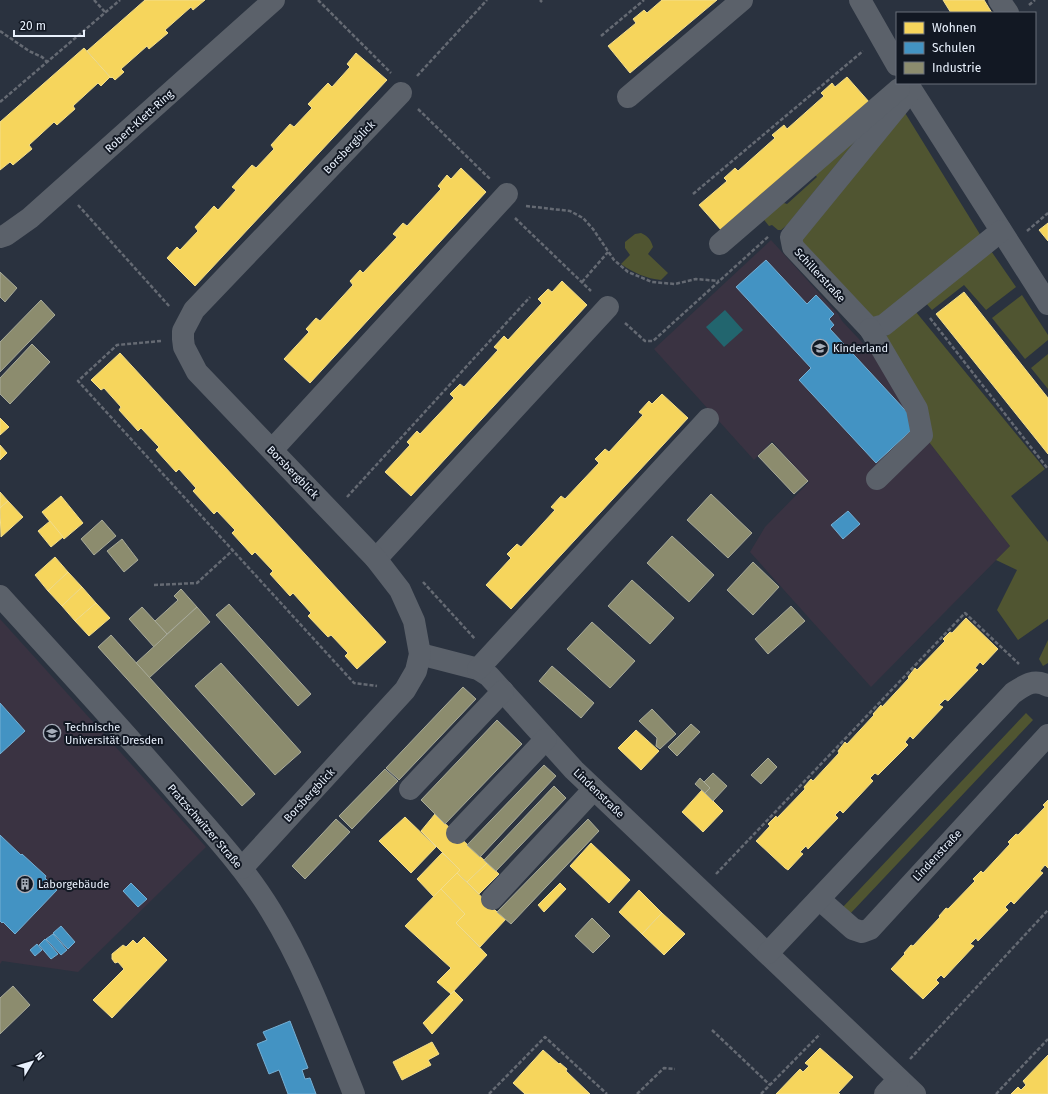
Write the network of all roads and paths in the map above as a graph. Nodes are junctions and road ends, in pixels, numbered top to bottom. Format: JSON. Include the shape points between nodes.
{"nodes":[{"id":1,"x":94,"y":0,"type":"edge"},
{"id":2,"x":120,"y":0,"type":"edge"},
{"id":3,"x":274,"y":0,"type":"edge"},
{"id":4,"x":488,"y":0,"type":"edge"},
{"id":5,"x":644,"y":0,"type":"edge"},
{"id":6,"x":742,"y":0,"type":"edge"},
{"id":7,"x":860,"y":0,"type":"edge"},
{"id":8,"x":999,"y":0,"type":"edge"},
{"id":9,"x":105,"y":12,"type":"junction"},
{"id":10,"x":1007,"y":12,"type":"edge"},
{"id":11,"x":0,"y":31,"type":"edge"},
{"id":12,"x":601,"y":36,"type":"dead end"},
{"id":13,"x":880,"y":36,"type":"junction"},
{"id":14,"x":47,"y":62,"type":"junction"},
{"id":15,"x":896,"y":63,"type":"edge"},
{"id":16,"x":908,"y":85,"type":"edge"},
{"id":17,"x":401,"y":93,"type":"joint"},
{"id":18,"x":628,"y":97,"type":"dead end"},
{"id":19,"x":0,"y":102,"type":"edge"},
{"id":20,"x":63,"y":188,"type":"junction"},
{"id":21,"x":693,"y":194,"type":"dead end"},
{"id":22,"x":503,"y":199,"type":"junction"},
{"id":23,"x":1001,"y":231,"type":"junction"},
{"id":24,"x":0,"y":237,"type":"edge"},
{"id":25,"x":791,"y":237,"type":"junction"},
{"id":26,"x":720,"y":244,"type":"dead end"},
{"id":27,"x":608,"y":252,"type":"junction"},
{"id":28,"x":719,"y":281,"type":"junction"},
{"id":29,"x":582,"y":282,"type":"junction"},
{"id":30,"x":530,"y":297,"type":"dead end"},
{"id":31,"x":1048,"y":304,"type":"edge"},
{"id":32,"x":608,"y":307,"type":"junction"},
{"id":33,"x":929,"y":317,"type":"dead end"},
{"id":34,"x":870,"y":329,"type":"junction"},
{"id":35,"x":185,"y":332,"type":"junction"},
{"id":36,"x":708,"y":419,"type":"dead end"},
{"id":37,"x":272,"y":450,"type":"junction"},
{"id":38,"x":1048,"y":469,"type":"edge"},
{"id":39,"x":877,"y":479,"type":"dead end"},
{"id":40,"x":332,"y":513,"type":"junction"},
{"id":41,"x":233,"y":550,"type":"junction"},
{"id":42,"x":376,"y":558,"type":"junction"},
{"id":43,"x":421,"y":580,"type":"dead end"},
{"id":44,"x":154,"y":585,"type":"dead end"},
{"id":45,"x":0,"y":596,"type":"edge"},
{"id":46,"x":420,"y":654,"type":"junction"},
{"id":47,"x":484,"y":662,"type":"junction"},
{"id":48,"x":1044,"y":684,"type":"edge"},
{"id":49,"x":405,"y":690,"type":"junction"},
{"id":50,"x":503,"y":690,"type":"junction"},
{"id":51,"x":1048,"y":735,"type":"edge"},
{"id":52,"x":546,"y":739,"type":"junction"},
{"id":53,"x":410,"y":789,"type":"dead end"},
{"id":54,"x":594,"y":789,"type":"junction"},
{"id":55,"x":457,"y":833,"type":"dead end"},
{"id":56,"x":242,"y":868,"type":"junction"},
{"id":57,"x":701,"y":890,"type":"junction"},
{"id":58,"x":492,"y":899,"type":"dead end"},
{"id":59,"x":819,"y":899,"type":"junction"},
{"id":60,"x":1048,"y":910,"type":"edge"},
{"id":61,"x":768,"y":953,"type":"junction"},
{"id":62,"x":835,"y":1018,"type":"junction"},
{"id":63,"x":712,"y":1030,"type":"dead end"},
{"id":64,"x":1048,"y":1038,"type":"edge"},
{"id":65,"x":675,"y":1069,"type":"dead end"},
{"id":66,"x":770,"y":1085,"type":"junction"},
{"id":67,"x":892,"y":1087,"type":"edge"},
{"id":68,"x":354,"y":1094,"type":"edge"},
{"id":69,"x":489,"y":1094,"type":"edge"},
{"id":70,"x":607,"y":1094,"type":"edge"},
{"id":71,"x":637,"y":1094,"type":"edge"},
{"id":72,"x":762,"y":1094,"type":"edge"},
{"id":73,"x":915,"y":1094,"type":"edge"},
{"id":74,"x":996,"y":1094,"type":"edge"}],
"edges":[{"from":1,"to":9,"type":"path"},
{"from":2,"to":9,"type":"path"},
{"from":3,"to":20,"type":"street","name":"Robert-Klett-Ring"},
{"from":4,"to":17,"type":"path"},
{"from":5,"to":12,"type":"path"},
{"from":6,"to":18,"type":"street"},
{"from":7,"to":13,"type":"street"},
{"from":8,"to":10,"type":"street"},
{"from":9,"to":14,"type":"path"},
{"from":11,"to":14,"type":"path"},
{"from":13,"to":15,"type":"street"},
{"from":13,"to":21,"type":"path"},
{"from":14,"to":19,"type":"path"},
{"from":16,"to":23,"type":"street"},
{"from":16,"to":25,"type":"street","name":"Schillerstraße"},
{"from":16,"to":26,"type":"street"},
{"from":17,"to":35,"type":"street","name":"Borsbergblick","via":[[194,310]]},
{"from":20,"to":24,"type":"street","name":"Robert-Klett-Ring","via":[[30,218]]},
{"from":20,"to":35,"type":"path"},
{"from":22,"to":27,"type":"path","via":[[527,206],[570,211],[583,218]]},
{"from":22,"to":29,"type":"path"},
{"from":22,"to":37,"type":"street"},
{"from":23,"to":31,"type":"street"},
{"from":23,"to":34,"type":"street","via":[[884,325]]},
{"from":25,"to":28,"type":"path","via":[[777,234],[767,237]]},
{"from":25,"to":34,"type":"street","name":"Schillerstraße","via":[[793,247]]},
{"from":27,"to":28,"type":"path","via":[[628,272],[652,282],[675,284],[696,279]]},
{"from":27,"to":29,"type":"path"},
{"from":28,"to":32,"type":"path","via":[[653,341],[645,341]]},
{"from":29,"to":32,"type":"path"},
{"from":30,"to":40,"type":"path"},
{"from":32,"to":42,"type":"street"},
{"from":33,"to":38,"type":"path"},
{"from":34,"to":39,"type":"street","name":"Schillerstraße","via":[[917,409],[922,435]]},
{"from":35,"to":37,"type":"street","name":"Borsbergblick","via":[[184,348],[197,372]]},
{"from":35,"to":41,"type":"path","via":[[116,345],[78,381]]},
{"from":36,"to":47,"type":"street"},
{"from":37,"to":40,"type":"street","name":"Borsbergblick"},
{"from":40,"to":42,"type":"street","name":"Borsbergblick"},
{"from":41,"to":44,"type":"path","via":[[197,583]]},
{"from":41,"to":49,"type":"path","via":[[354,683]]},
{"from":42,"to":46,"type":"street","name":"Borsbergblick","via":[[400,590],[414,621]]},
{"from":43,"to":47,"type":"path"},
{"from":45,"to":56,"type":"street","name":"Pratzschwitzer Straße","via":[[139,749]]},
{"from":46,"to":47,"type":"street","name":"Lindenstraße"},
{"from":46,"to":49,"type":"street","name":"Borsbergblick","via":[[416,671]]},
{"from":47,"to":50,"type":"street","name":"Lindenstraße","via":[[489,676]]},
{"from":48,"to":57,"type":"path","via":[[965,613]]},
{"from":48,"to":59,"type":"street","via":[[1035,682],[1013,693]]},
{"from":49,"to":56,"type":"street","name":"Borsbergblick"},
{"from":50,"to":52,"type":"street","name":"Lindenstraße"},
{"from":50,"to":53,"type":"street"},
{"from":51,"to":59,"type":"street","name":"Lindenstraße","via":[[870,929],[862,932],[853,930]]},
{"from":52,"to":54,"type":"street","name":"Lindenstraße"},
{"from":52,"to":55,"type":"street"},
{"from":54,"to":57,"type":"street","name":"Lindenstraße"},
{"from":54,"to":58,"type":"street"},
{"from":56,"to":68,"type":"street","name":"Pratzschwitzer Straße","via":[[271,910],[292,948]]},
{"from":57,"to":61,"type":"street","name":"Lindenstraße"},
{"from":59,"to":61,"type":"street"},
{"from":60,"to":67,"type":"path","via":[[911,1056]]},
{"from":61,"to":62,"type":"street","name":"Lindenstraße"},
{"from":62,"to":66,"type":"path"},
{"from":62,"to":67,"type":"street","name":"Lindenstraße"},
{"from":63,"to":66,"type":"path"},
{"from":64,"to":74,"type":"path"},
{"from":65,"to":71,"type":"path","via":[[664,1068]]},
{"from":66,"to":72,"type":"path"},
{"from":67,"to":73,"type":"street","name":"Lindenstraße"},
{"from":69,"to":70,"type":"path","via":[[545,1037]]}]}
